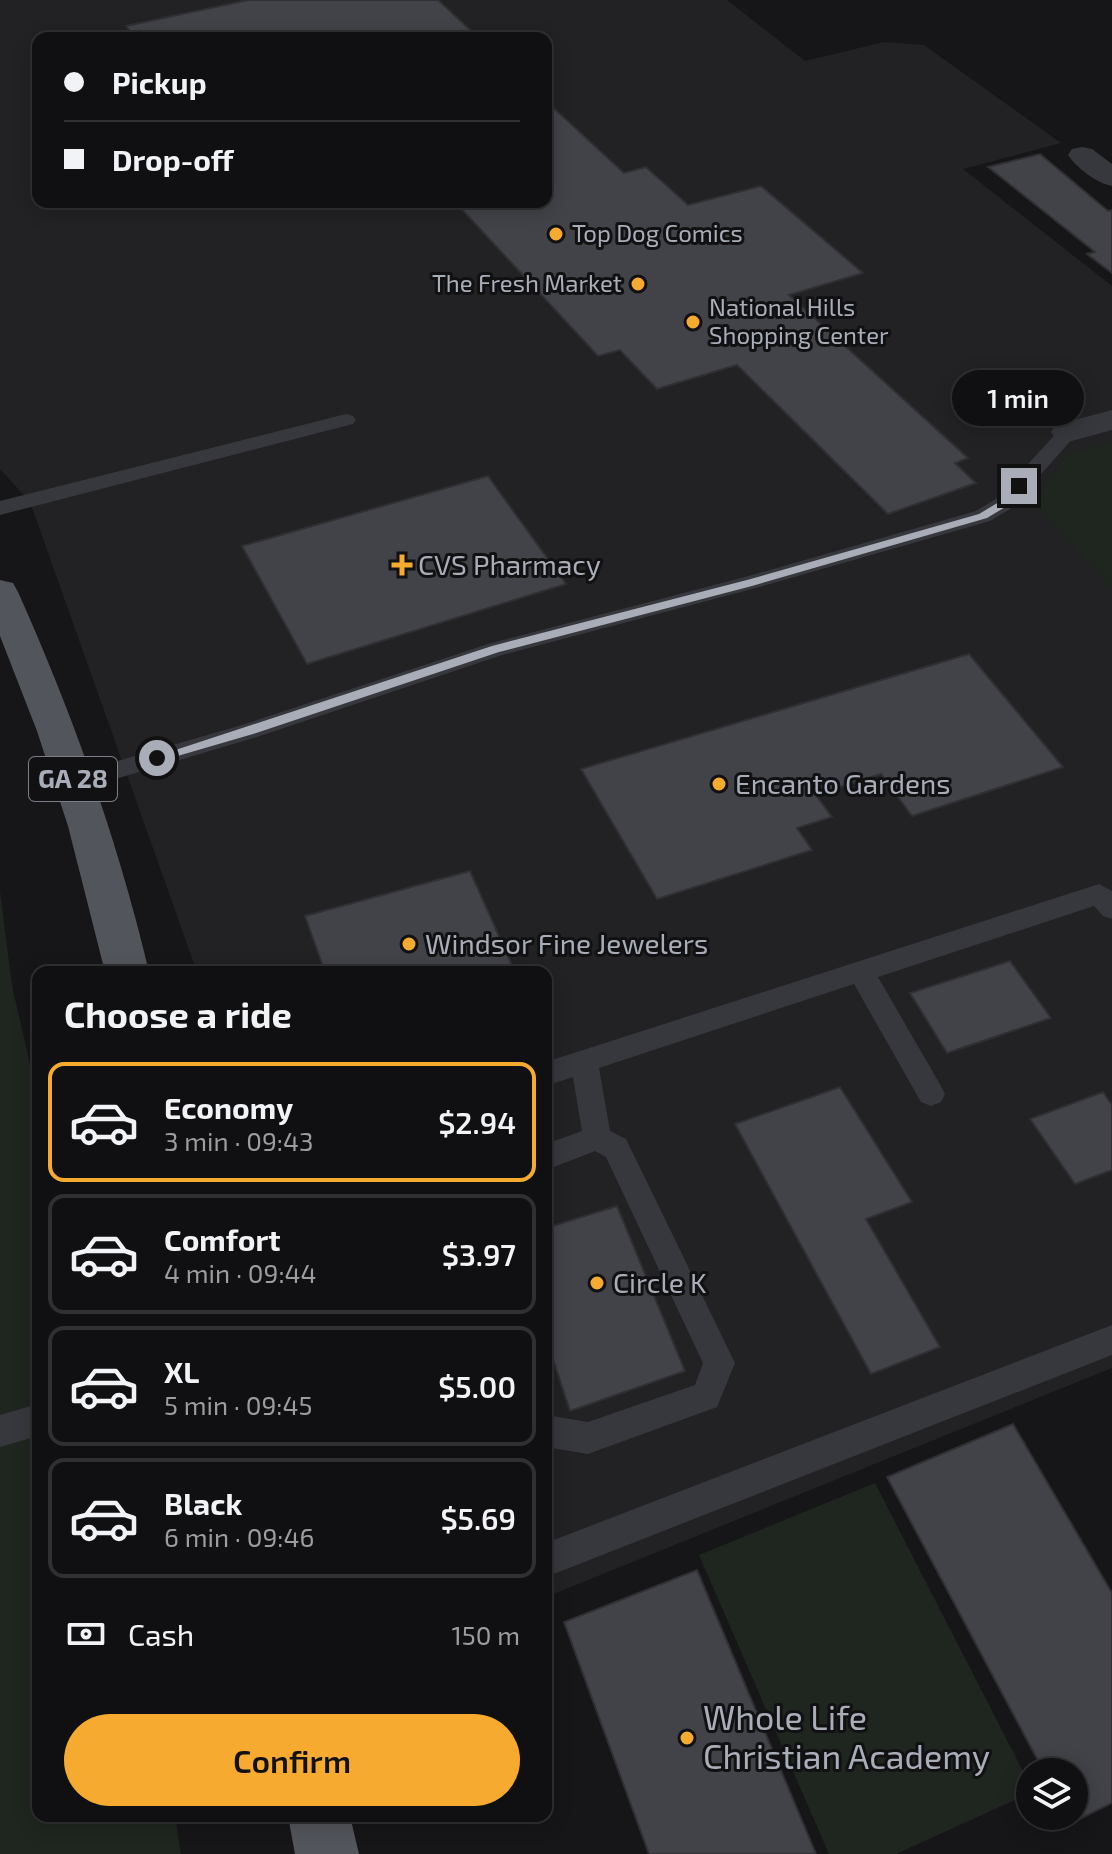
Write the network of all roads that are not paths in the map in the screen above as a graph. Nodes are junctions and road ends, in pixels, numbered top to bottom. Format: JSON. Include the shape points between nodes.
{"nodes":[{"id":1,"x":1082,"y":155,"type":"dead end"},
{"id":2,"x":1112,"y":178,"type":"edge"},
{"id":3,"x":346,"y":420,"type":"dead end"},
{"id":4,"x":1112,"y":420,"type":"edge"},
{"id":5,"x":1068,"y":432,"type":"joint"},
{"id":6,"x":0,"y":508,"type":"edge"},
{"id":7,"x":0,"y":592,"type":"edge"},
{"id":8,"x":75,"y":782,"type":"junction"},
{"id":9,"x":1112,"y":909,"type":"edge"},
{"id":10,"x":126,"y":966,"type":"edge"},
{"id":11,"x":861,"y":972,"type":"junction"},
{"id":12,"x":584,"y":1062,"type":"junction"},
{"id":13,"x":552,"y":1072,"type":"edge"},
{"id":14,"x":931,"y":1094,"type":"dead end"},
{"id":15,"x":597,"y":1138,"type":"junction"},
{"id":16,"x":552,"y":1155,"type":"edge"},
{"id":17,"x":1112,"y":1340,"type":"edge"},
{"id":18,"x":32,"y":1422,"type":"edge"},
{"id":19,"x":0,"y":1431,"type":"edge"},
{"id":20,"x":552,"y":1432,"type":"edge"},
{"id":21,"x":552,"y":1558,"type":"edge"},
{"id":22,"x":320,"y":1822,"type":"edge"},
{"id":23,"x":327,"y":1854,"type":"edge"}],
"edges":[{"from":1,"to":2,"type":"street"},
{"from":3,"to":6,"type":"lane"},
{"from":4,"to":5,"type":"street"},
{"from":5,"to":8,"type":"lane","via":[[1003,504],[983,516],[496,649]]},
{"from":7,"to":8,"type":"main road","number":"GA 28"},
{"from":8,"to":10,"type":"main road","number":"GA 28"},
{"from":9,"to":11,"type":"lane","via":[[1099,894]]},
{"from":11,"to":12,"type":"lane"},
{"from":11,"to":14,"type":"lane"},
{"from":12,"to":13,"type":"lane"},
{"from":12,"to":15,"type":"lane"},
{"from":15,"to":16,"type":"lane"},
{"from":15,"to":20,"type":"lane","via":[[616,1148],[719,1363],[706,1396],[588,1438]]},
{"from":17,"to":21,"type":"lane"},
{"from":18,"to":19,"type":"lane"},
{"from":22,"to":23,"type":"main road"}]}
